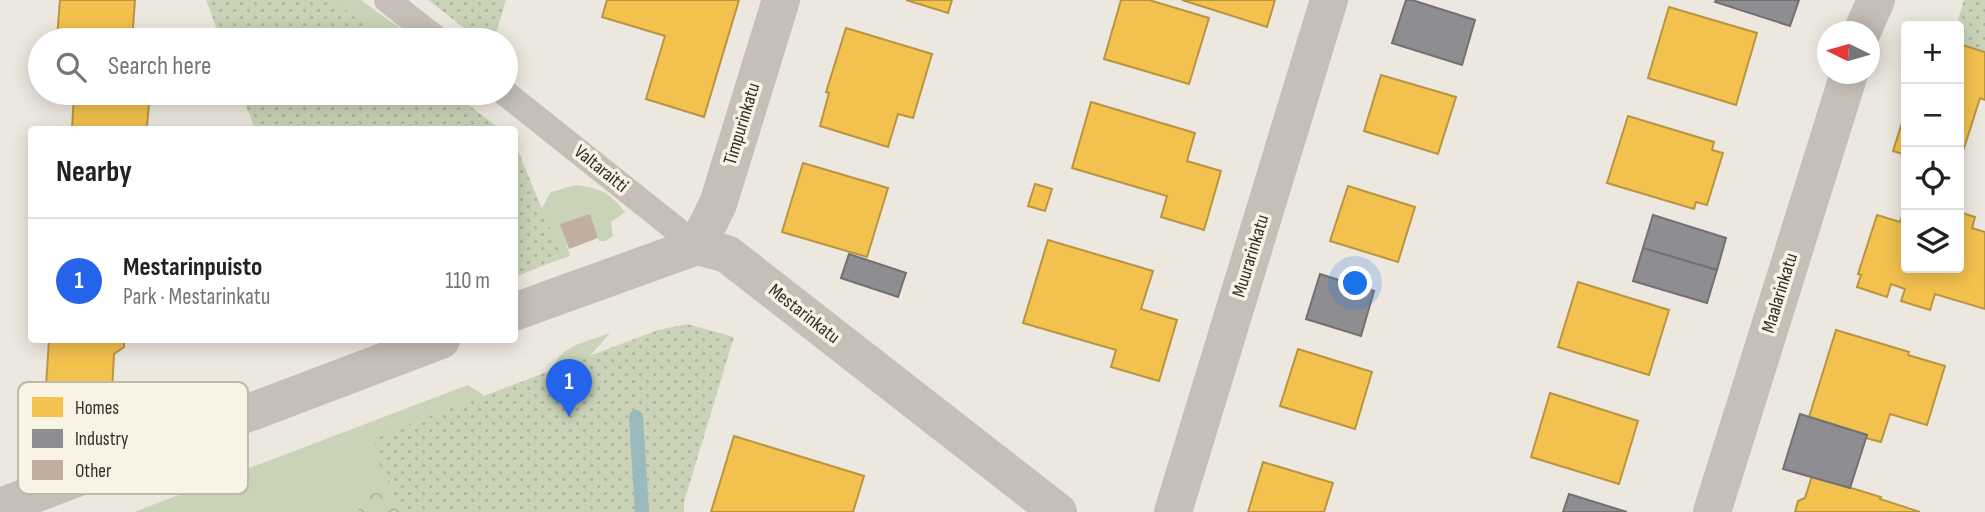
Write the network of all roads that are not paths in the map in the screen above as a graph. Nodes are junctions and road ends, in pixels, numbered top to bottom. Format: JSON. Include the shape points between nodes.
{"nodes":[{"id":1,"x":387,"y":0,"type":"edge"},
{"id":2,"x":780,"y":0,"type":"edge"},
{"id":3,"x":1329,"y":0,"type":"edge"},
{"id":4,"x":1876,"y":0,"type":"edge"},
{"id":5,"x":1867,"y":21,"type":"edge"},
{"id":6,"x":423,"y":28,"type":"edge"},
{"id":7,"x":1846,"y":84,"type":"edge"},
{"id":8,"x":518,"y":103,"type":"edge"},
{"id":9,"x":697,"y":246,"type":"junction"},
{"id":10,"x":518,"y":311,"type":"edge"},
{"id":11,"x":433,"y":343,"type":"edge"},
{"id":12,"x":248,"y":413,"type":"edge"},
{"id":13,"x":34,"y":494,"type":"edge"},
{"id":14,"x":0,"y":507,"type":"edge"},
{"id":15,"x":1058,"y":512,"type":"edge"},
{"id":16,"x":1172,"y":512,"type":"edge"},
{"id":17,"x":1712,"y":512,"type":"edge"}],
"edges":[{"from":1,"to":6,"type":"lane"},
{"from":2,"to":9,"type":"street","name":"Timpurinkatu","via":[[718,204]]},
{"from":3,"to":16,"type":"street","name":"Muurarinkatu"},
{"from":4,"to":5,"type":"street"},
{"from":7,"to":17,"type":"street","name":"Maalarinkatu"},
{"from":8,"to":9,"type":"lane","name":"Valtaraitti"},
{"from":9,"to":10,"type":"street"},
{"from":9,"to":15,"type":"street","name":"Mestarinkatu","via":[[727,254]]},
{"from":11,"to":12,"type":"street"},
{"from":13,"to":14,"type":"street"}]}
